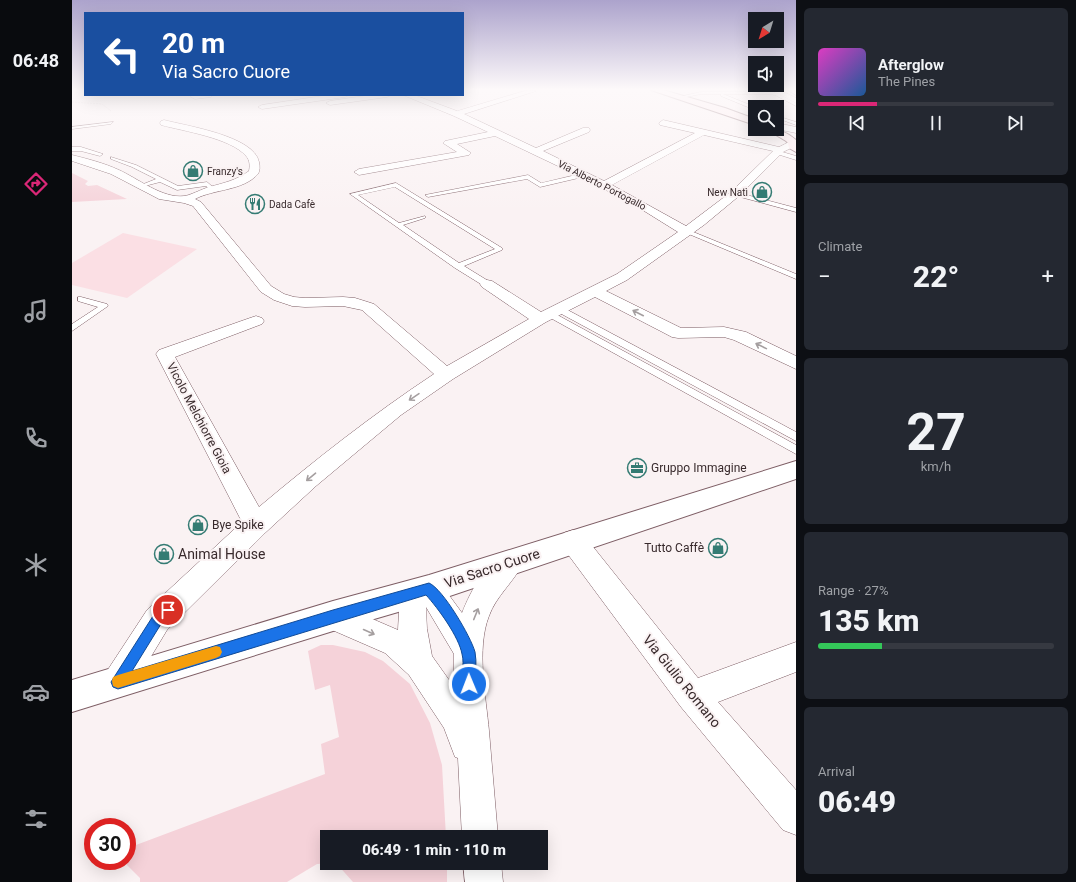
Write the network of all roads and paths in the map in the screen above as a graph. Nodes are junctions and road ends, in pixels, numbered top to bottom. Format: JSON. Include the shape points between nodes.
{"nodes":[{"id":1,"x":192,"y":131,"type":"edge"},
{"id":2,"x":490,"y":131,"type":"edge"},
{"id":3,"x":583,"y":131,"type":"edge"},
{"id":4,"x":699,"y":131,"type":"edge"},
{"id":5,"x":703,"y":132,"type":"junction"},
{"id":6,"x":494,"y":133,"type":"junction"},
{"id":7,"x":784,"y":136,"type":"edge"},
{"id":8,"x":795,"y":145,"type":"edge"},
{"id":9,"x":72,"y":149,"type":"edge"},
{"id":10,"x":534,"y":152,"type":"junction"},
{"id":11,"x":779,"y":152,"type":"junction"},
{"id":12,"x":100,"y":154,"type":"dead end"},
{"id":13,"x":72,"y":158,"type":"edge"},
{"id":14,"x":113,"y":158,"type":"dead end"},
{"id":15,"x":796,"y":158,"type":"edge"},
{"id":16,"x":359,"y":172,"type":"dead end"},
{"id":17,"x":585,"y":175,"type":"junction"},
{"id":18,"x":162,"y":179,"type":"junction"},
{"id":19,"x":604,"y":185,"type":"junction"},
{"id":20,"x":142,"y":186,"type":"junction"},
{"id":21,"x":212,"y":189,"type":"junction"},
{"id":22,"x":734,"y":194,"type":"junction"},
{"id":23,"x":428,"y":195,"type":"dead end"},
{"id":24,"x":186,"y":200,"type":"junction"},
{"id":25,"x":796,"y":210,"type":"edge"},
{"id":26,"x":423,"y":217,"type":"dead end"},
{"id":27,"x":398,"y":225,"type":"junction"},
{"id":28,"x":686,"y":230,"type":"junction"},
{"id":29,"x":458,"y":266,"type":"junction"},
{"id":30,"x":796,"y":277,"type":"edge"},
{"id":31,"x":486,"y":284,"type":"joint"},
{"id":32,"x":595,"y":291,"type":"junction"},
{"id":33,"x":81,"y":299,"type":"dead end"},
{"id":34,"x":550,"y":314,"type":"junction"},
{"id":35,"x":256,"y":321,"type":"dead end"},
{"id":36,"x":72,"y":328,"type":"edge"},
{"id":37,"x":796,"y":363,"type":"edge"},
{"id":38,"x":446,"y":375,"type":"junction"},
{"id":39,"x":796,"y":437,"type":"edge"},
{"id":40,"x":796,"y":450,"type":"edge"},
{"id":41,"x":796,"y":470,"type":"edge"},
{"id":42,"x":256,"y":525,"type":"junction"},
{"id":43,"x":572,"y":541,"type":"junction"},
{"id":44,"x":510,"y":563,"type":"junction"},
{"id":45,"x":421,"y":591,"type":"junction"},
{"id":46,"x":333,"y":616,"type":"junction"},
{"id":47,"x":469,"y":653,"type":"junction"},
{"id":48,"x":796,"y":657,"type":"edge"},
{"id":49,"x":420,"y":664,"type":"junction"},
{"id":50,"x":118,"y":682,"type":"junction"},
{"id":51,"x":72,"y":696,"type":"edge"},
{"id":52,"x":692,"y":696,"type":"junction"},
{"id":53,"x":475,"y":764,"type":"junction"},
{"id":54,"x":796,"y":817,"type":"edge"},
{"id":55,"x":480,"y":830,"type":"edge"},
{"id":56,"x":483,"y":870,"type":"edge"},
{"id":57,"x":484,"y":882,"type":"edge"}],
"edges":[{"from":1,"to":21,"type":"street","via":[[229,142],[249,153],[255,163],[254,172],[249,176]]},
{"from":2,"to":6,"type":"street","name":"Via Alberto Portogallo"},
{"from":3,"to":10,"type":"street"},
{"from":4,"to":5,"type":"street"},
{"from":5,"to":11,"type":"street"},
{"from":5,"to":19,"type":"street"},
{"from":6,"to":10,"type":"street","name":"Via Alberto Portogallo"},
{"from":6,"to":16,"type":"street","via":[[448,143],[466,153]]},
{"from":7,"to":8,"type":"main road"},
{"from":8,"to":11,"type":"street"},
{"from":9,"to":12,"type":"lane"},
{"from":10,"to":17,"type":"street","name":"Via Alberto Portogallo"},
{"from":11,"to":15,"type":"lane"},
{"from":11,"to":22,"type":"street"},
{"from":13,"to":20,"type":"street","via":[[115,172]]},
{"from":14,"to":18,"type":"lane"},
{"from":17,"to":19,"type":"street","name":"Via Alberto Portogallo"},
{"from":17,"to":23,"type":"lane","via":[[540,185],[528,177]]},
{"from":18,"to":20,"type":"lane"},
{"from":18,"to":21,"type":"lane","via":[[177,188],[207,184]]},
{"from":19,"to":28,"type":"street","name":"Via Alberto Portogallo"},
{"from":20,"to":24,"type":"street","via":[[163,197]]},
{"from":21,"to":24,"type":"street"},
{"from":22,"to":25,"type":"lane"},
{"from":22,"to":28,"type":"street"},
{"from":24,"to":38,"type":"street","via":[[197,204],[266,289],[273,294],[293,302],[348,302],[368,307]]},
{"from":26,"to":27,"type":"lane"},
{"from":27,"to":29,"type":"lane"},
{"from":27,"to":29,"type":"lane","via":[[353,194],[396,185],[500,249]]},
{"from":28,"to":30,"type":"lane"},
{"from":28,"to":32,"type":"street","via":[[622,277]]},
{"from":29,"to":31,"type":"lane"},
{"from":31,"to":34,"type":"street"},
{"from":32,"to":34,"type":"street"},
{"from":37,"to":32,"type":"street","one_way":true,"via":[[740,336],[724,332],[678,333]]},
{"from":33,"to":36,"type":"lane","via":[[104,306]]},
{"from":34,"to":38,"type":"street"},
{"from":34,"to":39,"type":"lane"},
{"from":34,"to":40,"type":"lane"},
{"from":35,"to":42,"type":"street","name":"Vicolo Melchiorre Gioia","via":[[165,354]]},
{"from":38,"to":42,"type":"street","one_way":true,"via":[[394,410],[308,479]]},
{"from":41,"to":43,"type":"street","name":"Via Sacro Cuore"},
{"from":42,"to":50,"type":"street","via":[[157,620]]},
{"from":43,"to":44,"type":"street","name":"Via Sacro Cuore"},
{"from":43,"to":52,"type":"street","name":"Via Giulio Romano"},
{"from":44,"to":45,"type":"street","name":"Via Sacro Cuore"},
{"from":47,"to":44,"type":"street","one_way":true,"via":[[474,620],[483,598]]},
{"from":45,"to":46,"type":"street","name":"Via Sacro Cuore"},
{"from":45,"to":47,"type":"street","via":[[443,605]]},
{"from":45,"to":49,"type":"street","via":[[411,616],[414,645]]},
{"from":46,"to":49,"type":"street","one_way":true,"via":[[395,643]]},
{"from":46,"to":50,"type":"street","name":"Via Sacro Cuore"},
{"from":47,"to":53,"type":"street"},
{"from":48,"to":52,"type":"street"},
{"from":49,"to":53,"type":"street","via":[[457,719]]},
{"from":50,"to":51,"type":"street","name":"Via Sacro Cuore"},
{"from":52,"to":54,"type":"street","name":"Via Giulio Romano"},
{"from":53,"to":55,"type":"street"},
{"from":56,"to":57,"type":"street"}]}
